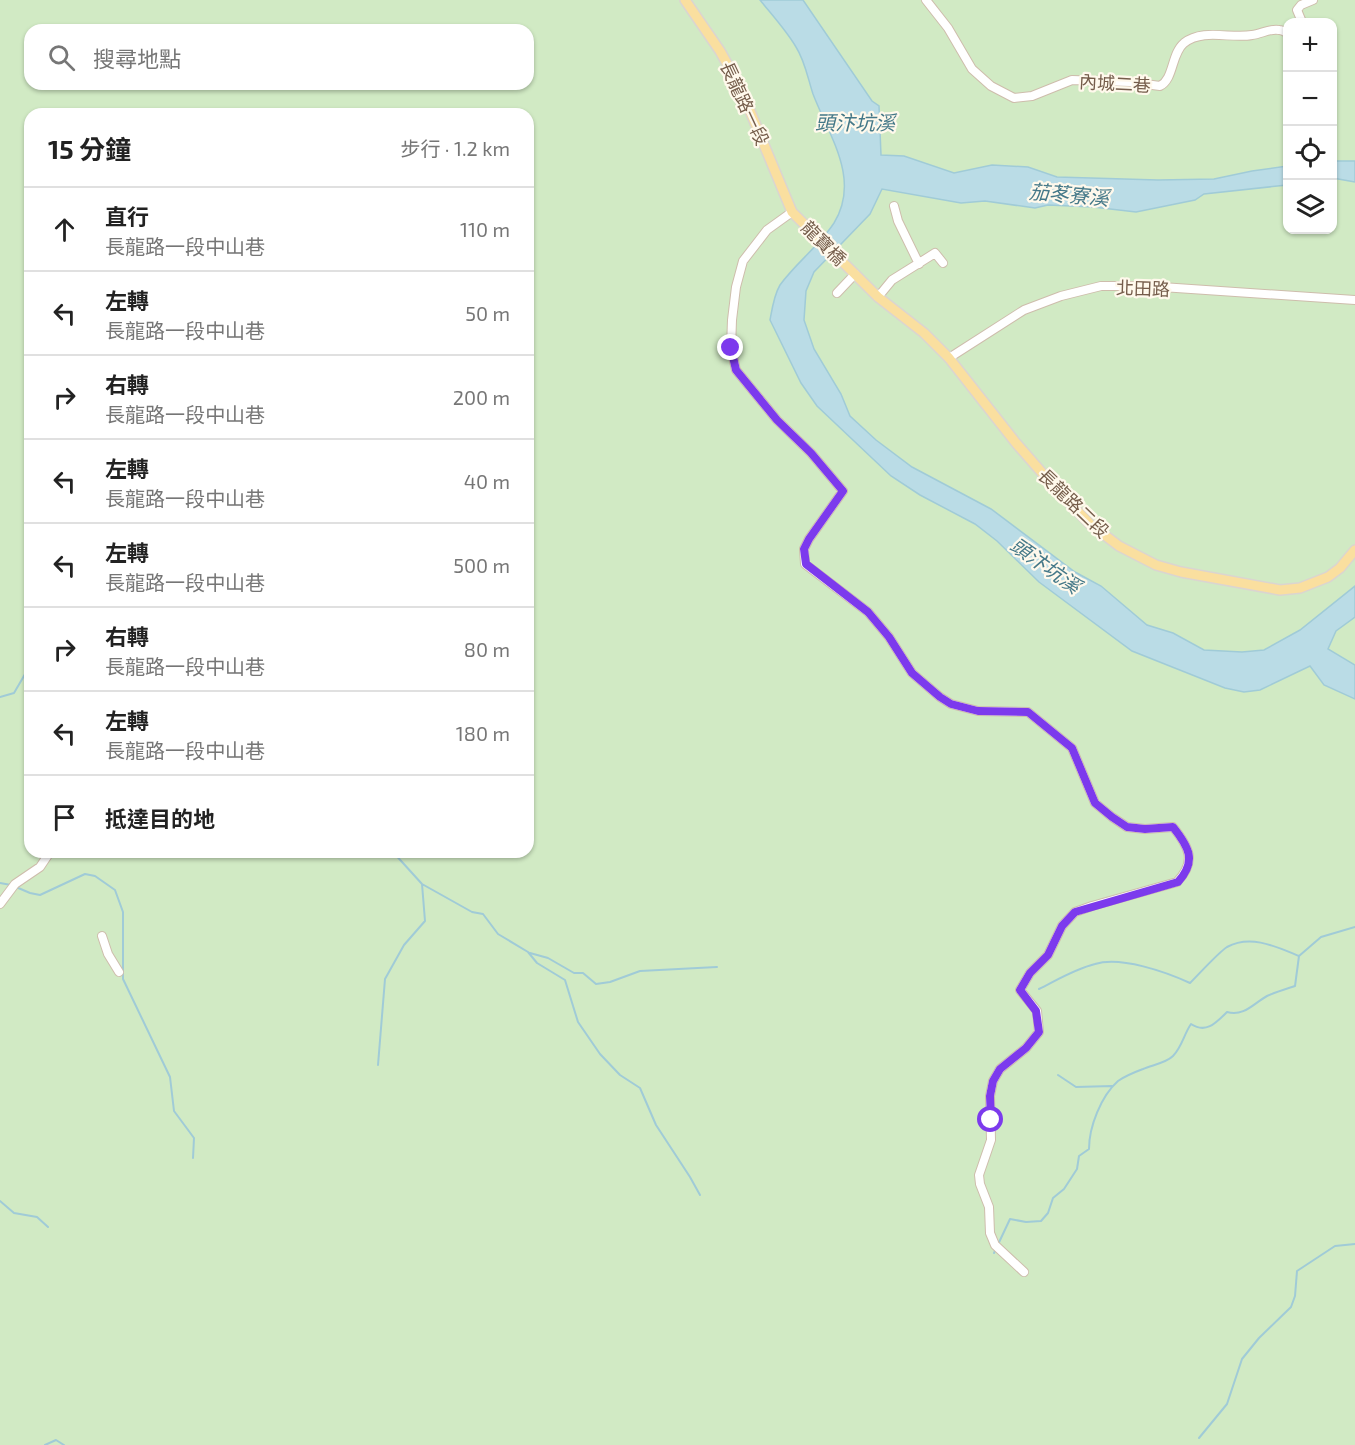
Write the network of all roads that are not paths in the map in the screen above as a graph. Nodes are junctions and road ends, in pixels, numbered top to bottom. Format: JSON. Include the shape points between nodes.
{"nodes":[{"id":1,"x":685,"y":0,"type":"edge"},
{"id":2,"x":926,"y":0,"type":"edge"},
{"id":3,"x":1313,"y":0,"type":"edge"},
{"id":4,"x":1300,"y":18,"type":"edge"},
{"id":5,"x":1283,"y":32,"type":"edge"},
{"id":6,"x":894,"y":206,"type":"dead end"},
{"id":7,"x":792,"y":212,"type":"junction"},
{"id":8,"x":943,"y":262,"type":"dead end"},
{"id":9,"x":919,"y":264,"type":"junction"},
{"id":10,"x":855,"y":274,"type":"junction"},
{"id":11,"x":837,"y":293,"type":"dead end"},
{"id":12,"x":878,"y":297,"type":"junction"},
{"id":13,"x":1355,"y":300,"type":"edge"},
{"id":14,"x":949,"y":358,"type":"junction"},
{"id":15,"x":1355,"y":550,"type":"edge"},
{"id":16,"x":46,"y":858,"type":"edge"},
{"id":17,"x":0,"y":904,"type":"edge"},
{"id":18,"x":102,"y":936,"type":"dead end"},
{"id":19,"x":118,"y":972,"type":"dead end"},
{"id":20,"x":1024,"y":1272,"type":"dead end"}],
"edges":[{"from":1,"to":7,"type":"main road","name":"長龍路一段","via":[[740,87]]},
{"from":2,"to":5,"type":"street","name":"內城二巷","via":[[972,69],[991,86],[1014,98],[1032,96],[1072,80],[1160,86],[1166,81],[1176,52],[1196,38],[1251,36],[1278,29]]},
{"from":3,"to":4,"type":"street","via":[[1297,10]]},
{"from":6,"to":9,"type":"street"},
{"from":7,"to":10,"type":"main road","name":"龍寶橋"},
{"from":7,"to":20,"type":"street","via":[[767,230],[743,261],[736,287],[731,348],[736,370],[843,491],[809,539],[804,549],[806,564],[868,612],[912,673],[940,697],[978,711],[1028,712],[1072,748],[1095,803],[1127,827],[1173,827],[1188,847],[1187,872],[1178,882],[1075,912],[1020,990],[1036,1011],[1039,1032],[1000,1069],[993,1081],[992,1140],[979,1175],[995,1245]]},
{"from":8,"to":9,"type":"street","via":[[935,254]]},
{"from":9,"to":12,"type":"street","via":[[892,280]]},
{"from":10,"to":11,"type":"street"},
{"from":10,"to":12,"type":"main road","name":"長龍路二段"},
{"from":12,"to":14,"type":"main road","name":"長龍路二段"},
{"from":13,"to":14,"type":"street","name":"北田路","via":[[1101,286],[1024,310]]},
{"from":14,"to":15,"type":"main road","name":"長龍路二段","via":[[1023,451],[1090,524],[1119,546],[1156,565],[1280,590],[1300,588],[1328,577]]},
{"from":16,"to":17,"type":"street"},
{"from":18,"to":19,"type":"street"}]}
